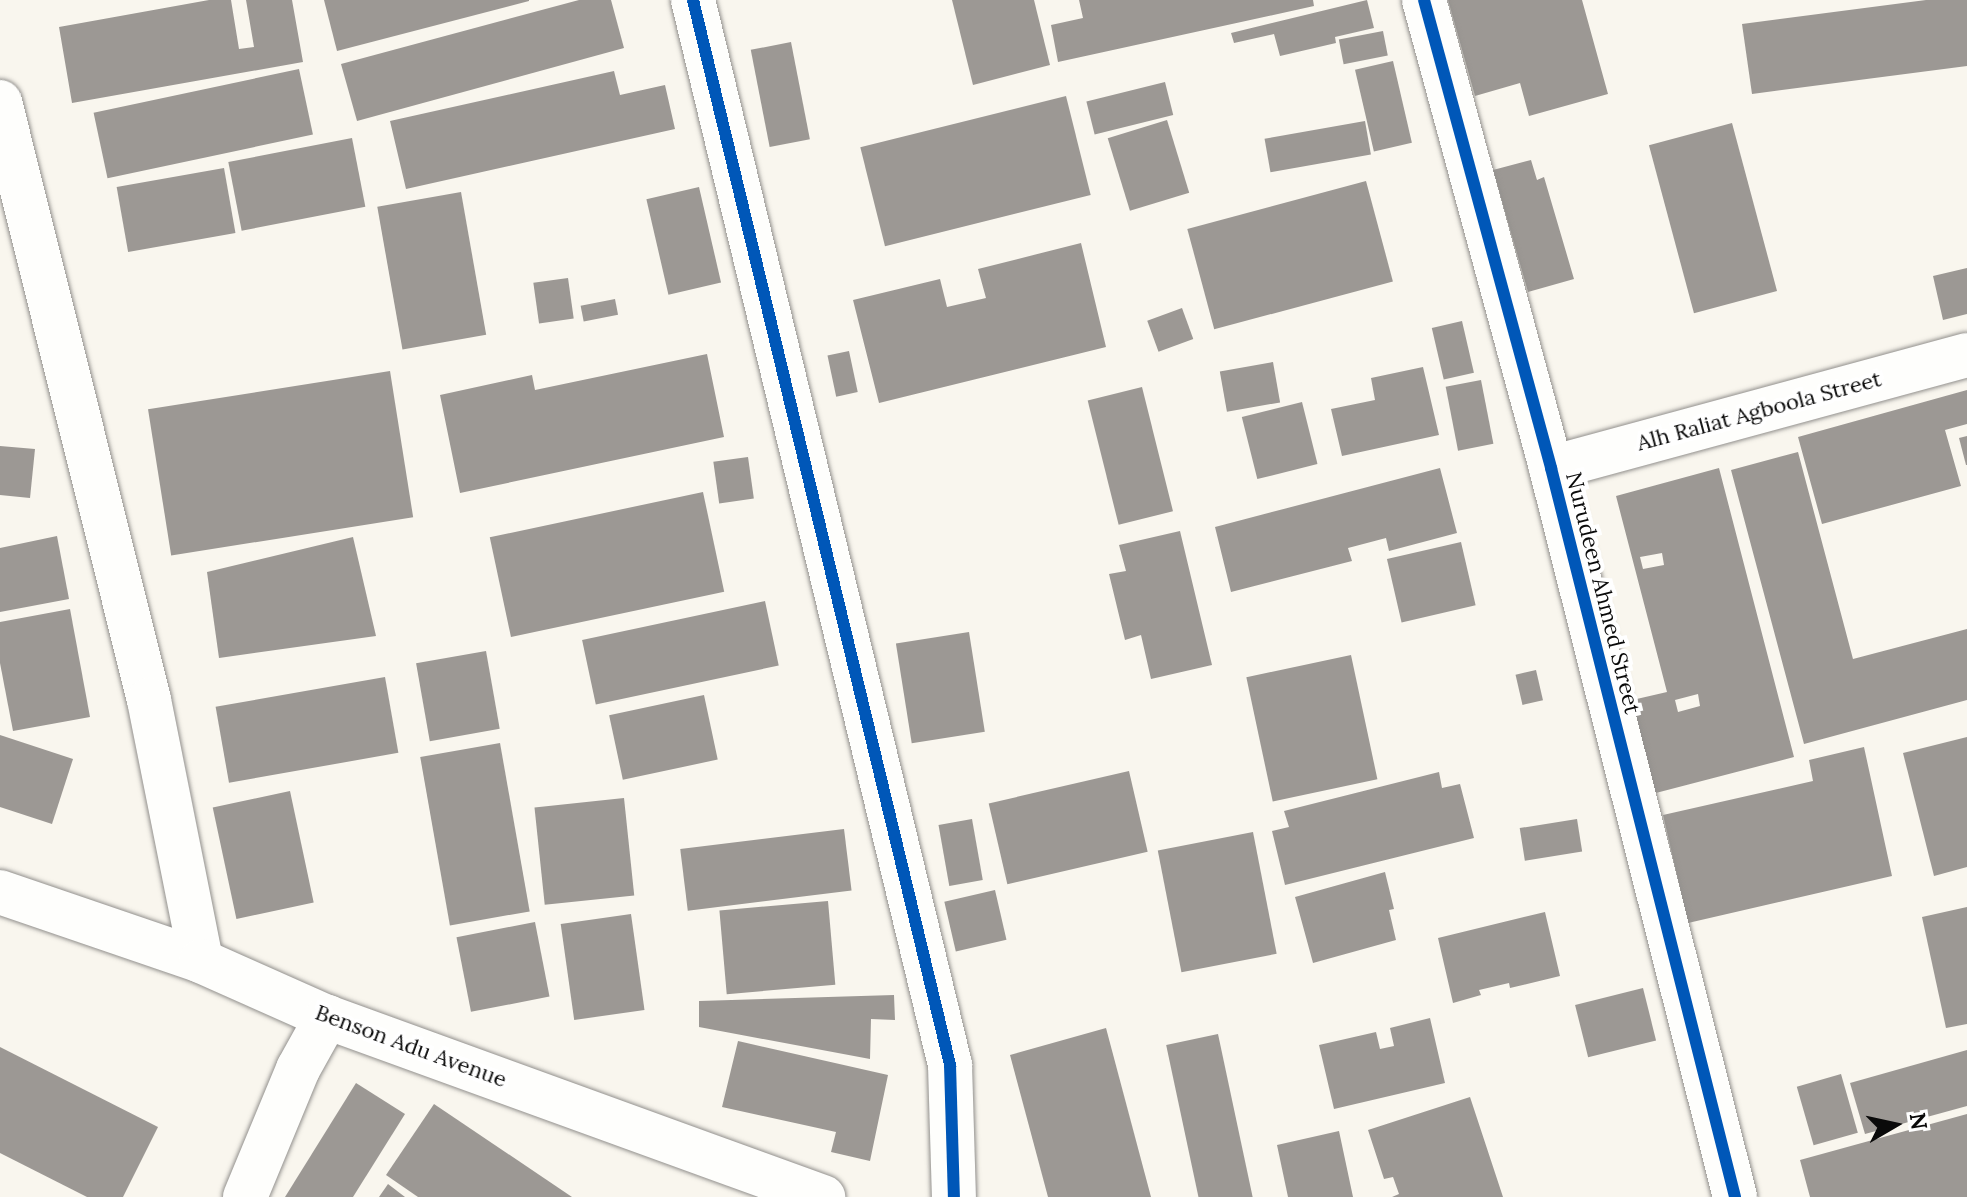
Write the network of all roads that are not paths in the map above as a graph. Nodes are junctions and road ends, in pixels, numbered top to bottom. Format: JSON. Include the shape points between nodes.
{"nodes":[{"id":1,"x":693,"y":0,"type":"edge"},
{"id":2,"x":1424,"y":0,"type":"edge"},
{"id":3,"x":0,"y":102,"type":"edge"},
{"id":4,"x":1967,"y":355,"type":"edge"},
{"id":5,"x":1551,"y":468,"type":"junction"},
{"id":6,"x":0,"y":892,"type":"edge"},
{"id":7,"x":201,"y":961,"type":"junction"},
{"id":8,"x":327,"y":1017,"type":"junction"},
{"id":9,"x":245,"y":1197,"type":"edge"},
{"id":10,"x":823,"y":1197,"type":"edge"},
{"id":11,"x":954,"y":1197,"type":"edge"},
{"id":12,"x":1735,"y":1197,"type":"edge"}],
"edges":[{"from":1,"to":11,"type":"street","via":[[950,1065]]},
{"from":2,"to":5,"type":"street","name":"Nurudeen Ahmed Street"},
{"from":3,"to":7,"type":"street","via":[[149,700]]},
{"from":4,"to":5,"type":"street","name":"Alh Raliat Agboola Street"},
{"from":5,"to":12,"type":"street","name":"Nurudeen Ahmed Street"},
{"from":6,"to":7,"type":"street","name":"Benson Adu Avenue"},
{"from":7,"to":8,"type":"street","name":"Benson Adu Avenue"},
{"from":8,"to":9,"type":"street","via":[[298,1069]]},
{"from":8,"to":10,"type":"street","name":"Benson Adu Avenue"}]}
